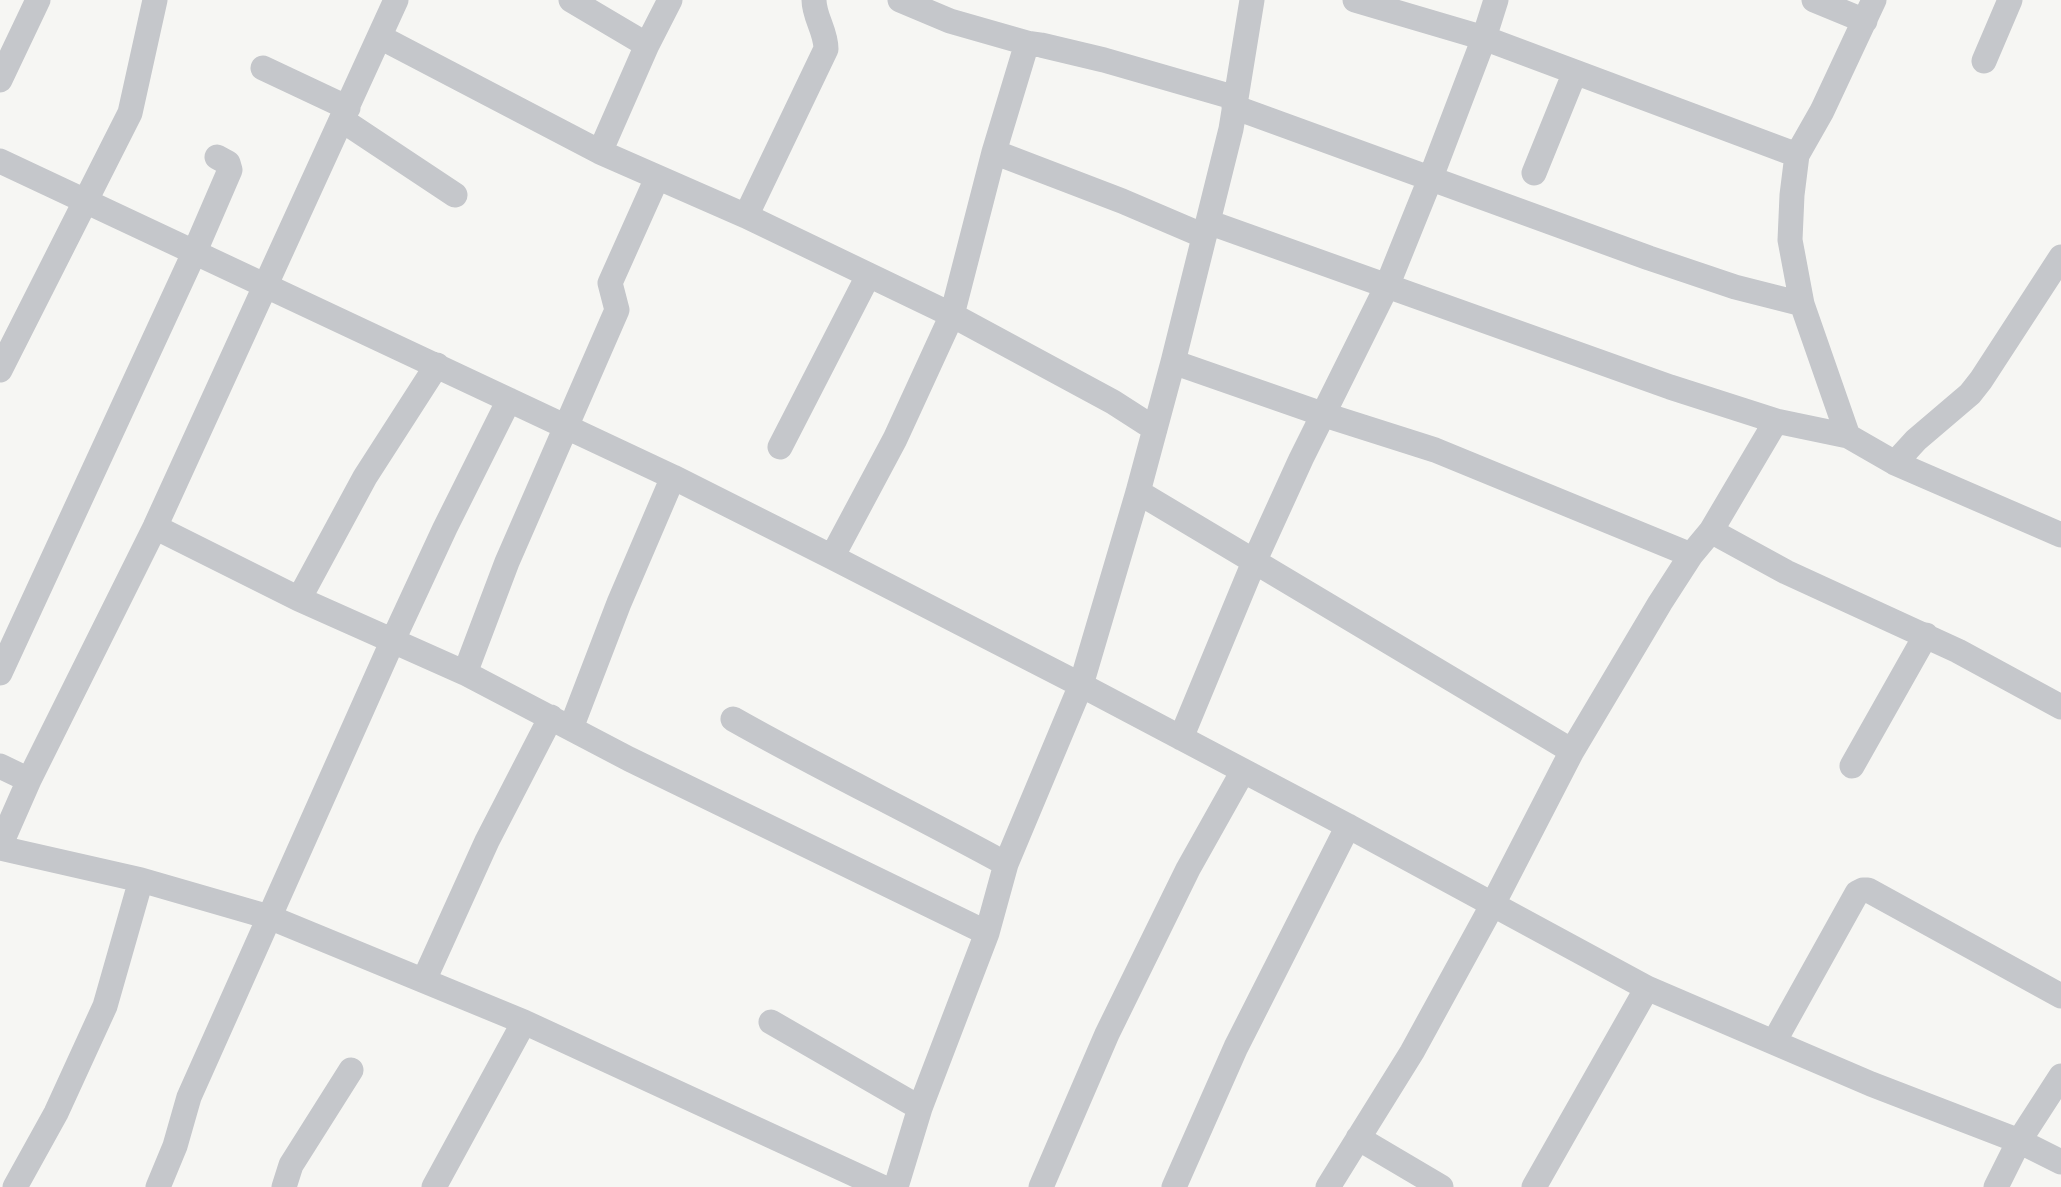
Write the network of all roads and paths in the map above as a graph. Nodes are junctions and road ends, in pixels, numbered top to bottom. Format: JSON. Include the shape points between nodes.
{"nodes":[{"id":1,"x":38,"y":0,"type":"edge"},
{"id":2,"x":155,"y":0,"type":"edge"},
{"id":3,"x":396,"y":0,"type":"edge"},
{"id":4,"x":571,"y":0,"type":"edge"},
{"id":5,"x":670,"y":0,"type":"edge"},
{"id":6,"x":814,"y":0,"type":"edge"},
{"id":7,"x":900,"y":0,"type":"edge"},
{"id":8,"x":1252,"y":0,"type":"edge"},
{"id":9,"x":1355,"y":0,"type":"edge"},
{"id":10,"x":1496,"y":0,"type":"edge"},
{"id":11,"x":1814,"y":0,"type":"edge"},
{"id":12,"x":2010,"y":0,"type":"edge"},
{"id":13,"x":1870,"y":10,"type":"edge"},
{"id":14,"x":380,"y":37,"type":"junction"},
{"id":15,"x":1484,"y":38,"type":"junction"},
{"id":16,"x":1026,"y":43,"type":"junction"},
{"id":17,"x":646,"y":45,"type":"junction"},
{"id":18,"x":1984,"y":61,"type":"dead end"},
{"id":19,"x":263,"y":68,"type":"dead end"},
{"id":20,"x":1575,"y":72,"type":"junction"},
{"id":21,"x":0,"y":80,"type":"edge"},
{"id":22,"x":1235,"y":102,"type":"junction"},
{"id":23,"x":345,"y":114,"type":"junction"},
{"id":24,"x":600,"y":152,"type":"junction"},
{"id":25,"x":994,"y":152,"type":"junction"},
{"id":26,"x":1798,"y":155,"type":"junction"},
{"id":27,"x":216,"y":157,"type":"dead end"},
{"id":28,"x":0,"y":161,"type":"edge"},
{"id":29,"x":1534,"y":173,"type":"dead end"},
{"id":30,"x":1431,"y":177,"type":"junction"},
{"id":31,"x":657,"y":178,"type":"junction"},
{"id":32,"x":455,"y":194,"type":"dead end"},
{"id":33,"x":85,"y":200,"type":"junction"},
{"id":34,"x":746,"y":216,"type":"junction"},
{"id":35,"x":1206,"y":229,"type":"junction"},
{"id":36,"x":195,"y":251,"type":"junction"},
{"id":37,"x":2061,"y":257,"type":"edge"},
{"id":38,"x":868,"y":276,"type":"junction"},
{"id":39,"x":265,"y":285,"type":"junction"},
{"id":40,"x":1386,"y":286,"type":"junction"},
{"id":41,"x":1802,"y":304,"type":"junction"},
{"id":42,"x":952,"y":315,"type":"junction"},
{"id":43,"x":1173,"y":362,"type":"junction"},
{"id":44,"x":437,"y":365,"type":"junction"},
{"id":45,"x":0,"y":370,"type":"edge"},
{"id":46,"x":509,"y":400,"type":"junction"},
{"id":47,"x":1324,"y":415,"type":"junction"},
{"id":48,"x":1776,"y":421,"type":"junction"},
{"id":49,"x":566,"y":428,"type":"junction"},
{"id":50,"x":1155,"y":429,"type":"junction"},
{"id":51,"x":1848,"y":436,"type":"junction"},
{"id":52,"x":780,"y":447,"type":"dead end"},
{"id":53,"x":1895,"y":463,"type":"junction"},
{"id":54,"x":672,"y":477,"type":"junction"},
{"id":55,"x":1138,"y":492,"type":"junction"},
{"id":56,"x":155,"y":527,"type":"junction"},
{"id":57,"x":1711,"y":531,"type":"junction"},
{"id":58,"x":2061,"y":535,"type":"edge"},
{"id":59,"x":1692,"y":555,"type":"junction"},
{"id":60,"x":832,"y":556,"type":"junction"},
{"id":61,"x":1254,"y":562,"type":"junction"},
{"id":62,"x":299,"y":599,"type":"junction"},
{"id":63,"x":1926,"y":635,"type":"junction"},
{"id":64,"x":393,"y":640,"type":"junction"},
{"id":65,"x":0,"y":673,"type":"edge"},
{"id":66,"x":465,"y":673,"type":"junction"},
{"id":67,"x":1081,"y":685,"type":"junction"},
{"id":68,"x":2061,"y":707,"type":"edge"},
{"id":69,"x":733,"y":719,"type":"dead end"},
{"id":70,"x":561,"y":723,"type":"junction"},
{"id":71,"x":1181,"y":738,"type":"junction"},
{"id":72,"x":1572,"y":752,"type":"junction"},
{"id":73,"x":0,"y":766,"type":"edge"},
{"id":74,"x":1852,"y":766,"type":"dead end"},
{"id":75,"x":1243,"y":771,"type":"junction"},
{"id":76,"x":29,"y":780,"type":"junction"},
{"id":77,"x":1348,"y":826,"type":"junction"},
{"id":78,"x":0,"y":847,"type":"edge"},
{"id":79,"x":1006,"y":864,"type":"junction"},
{"id":80,"x":141,"y":880,"type":"junction"},
{"id":81,"x":1493,"y":904,"type":"junction"},
{"id":82,"x":269,"y":917,"type":"junction"},
{"id":83,"x":987,"y":932,"type":"junction"},
{"id":84,"x":424,"y":980,"type":"junction"},
{"id":85,"x":1647,"y":988,"type":"junction"},
{"id":86,"x":2061,"y":996,"type":"edge"},
{"id":87,"x":524,"y":1022,"type":"junction"},
{"id":88,"x":770,"y":1022,"type":"dead end"},
{"id":89,"x":1774,"y":1042,"type":"junction"},
{"id":90,"x":351,"y":1070,"type":"dead end"},
{"id":91,"x":2061,"y":1076,"type":"edge"},
{"id":92,"x":920,"y":1108,"type":"junction"},
{"id":93,"x":1358,"y":1138,"type":"junction"},
{"id":94,"x":2019,"y":1142,"type":"junction"},
{"id":95,"x":2061,"y":1162,"type":"edge"},
{"id":96,"x":15,"y":1187,"type":"edge"},
{"id":97,"x":158,"y":1187,"type":"edge"},
{"id":98,"x":284,"y":1187,"type":"edge"},
{"id":99,"x":434,"y":1187,"type":"edge"},
{"id":100,"x":882,"y":1187,"type":"edge"},
{"id":101,"x":896,"y":1187,"type":"edge"},
{"id":102,"x":1041,"y":1187,"type":"edge"},
{"id":103,"x":1174,"y":1187,"type":"edge"},
{"id":104,"x":1328,"y":1187,"type":"edge"},
{"id":105,"x":1440,"y":1187,"type":"edge"},
{"id":106,"x":1534,"y":1187,"type":"edge"},
{"id":107,"x":1996,"y":1187,"type":"edge"}],
"edges":[{"from":1,"to":21,"type":"street"},
{"from":2,"to":33,"type":"street","via":[[130,113]]},
{"from":3,"to":14,"type":"street"},
{"from":4,"to":17,"type":"street"},
{"from":5,"to":17,"type":"street"},
{"from":6,"to":34,"type":"street","via":[[826,49]]},
{"from":7,"to":16,"type":"street","via":[[950,20]]},
{"from":8,"to":22,"type":"street"},
{"from":9,"to":15,"type":"street"},
{"from":10,"to":15,"type":"street"},
{"from":11,"to":13,"type":"street"},
{"from":12,"to":18,"type":"street"},
{"from":13,"to":26,"type":"street"},
{"from":14,"to":23,"type":"street"},
{"from":14,"to":24,"type":"street"},
{"from":15,"to":20,"type":"street"},
{"from":15,"to":30,"type":"street"},
{"from":16,"to":22,"type":"street","via":[[1104,60]]},
{"from":16,"to":25,"type":"street"},
{"from":17,"to":24,"type":"street"},
{"from":19,"to":23,"type":"street"},
{"from":20,"to":26,"type":"street"},
{"from":20,"to":29,"type":"street"},
{"from":22,"to":30,"type":"street"},
{"from":22,"to":35,"type":"street"},
{"from":23,"to":32,"type":"street"},
{"from":23,"to":39,"type":"street"},
{"from":24,"to":31,"type":"street"},
{"from":25,"to":35,"type":"street"},
{"from":25,"to":42,"type":"street"},
{"from":26,"to":41,"type":"street","via":[[1790,240]]},
{"from":27,"to":36,"type":"street","via":[[228,163],[230,170]]},
{"from":28,"to":33,"type":"street"},
{"from":30,"to":40,"type":"street"},
{"from":30,"to":41,"type":"street","via":[[1649,258],[1735,287]]},
{"from":31,"to":34,"type":"street"},
{"from":31,"to":49,"type":"street","via":[[610,283],[618,310]]},
{"from":33,"to":36,"type":"street"},
{"from":33,"to":45,"type":"street"},
{"from":34,"to":38,"type":"street"},
{"from":35,"to":40,"type":"street"},
{"from":35,"to":43,"type":"street"},
{"from":36,"to":39,"type":"street"},
{"from":36,"to":65,"type":"street"},
{"from":37,"to":53,"type":"street","via":[[1970,394],[1916,440]]},
{"from":38,"to":42,"type":"street"},
{"from":38,"to":52,"type":"street"},
{"from":39,"to":44,"type":"street"},
{"from":39,"to":56,"type":"street"},
{"from":40,"to":47,"type":"street"},
{"from":40,"to":48,"type":"street","via":[[1670,387]]},
{"from":41,"to":51,"type":"street"},
{"from":42,"to":50,"type":"street","via":[[1113,402]]},
{"from":42,"to":60,"type":"street","via":[[895,439]]},
{"from":43,"to":47,"type":"street"},
{"from":43,"to":50,"type":"street"},
{"from":44,"to":46,"type":"street"},
{"from":44,"to":62,"type":"street","via":[[365,477]]},
{"from":46,"to":49,"type":"street"},
{"from":46,"to":64,"type":"street"},
{"from":47,"to":59,"type":"street","via":[[1435,450]]},
{"from":47,"to":61,"type":"street"},
{"from":48,"to":51,"type":"street"},
{"from":48,"to":57,"type":"street"},
{"from":49,"to":54,"type":"street"},
{"from":49,"to":66,"type":"street","via":[[507,562]]},
{"from":50,"to":55,"type":"street"},
{"from":51,"to":53,"type":"street"},
{"from":53,"to":58,"type":"street"},
{"from":54,"to":60,"type":"street"},
{"from":54,"to":70,"type":"street","via":[[619,603]]},
{"from":55,"to":61,"type":"street"},
{"from":55,"to":67,"type":"street"},
{"from":56,"to":62,"type":"street"},
{"from":56,"to":76,"type":"street"},
{"from":57,"to":59,"type":"street"},
{"from":57,"to":63,"type":"street","via":[[1786,572]]},
{"from":59,"to":72,"type":"street"},
{"from":60,"to":67,"type":"street"},
{"from":61,"to":71,"type":"street"},
{"from":61,"to":72,"type":"street"},
{"from":62,"to":64,"type":"street"},
{"from":63,"to":68,"type":"street"},
{"from":63,"to":74,"type":"street"},
{"from":64,"to":66,"type":"street"},
{"from":64,"to":82,"type":"street"},
{"from":66,"to":70,"type":"street"},
{"from":67,"to":71,"type":"street"},
{"from":67,"to":79,"type":"street"},
{"from":69,"to":79,"type":"street"},
{"from":70,"to":83,"type":"street"},
{"from":70,"to":84,"type":"street","via":[[487,841]]},
{"from":71,"to":75,"type":"street"},
{"from":72,"to":81,"type":"street"},
{"from":73,"to":76,"type":"street"},
{"from":75,"to":77,"type":"street"},
{"from":75,"to":102,"type":"street","via":[[1188,869],[1112,1026]]},
{"from":76,"to":78,"type":"street"},
{"from":77,"to":81,"type":"street"},
{"from":77,"to":103,"type":"street","via":[[1236,1047]]},
{"from":78,"to":80,"type":"street"},
{"from":79,"to":83,"type":"street"},
{"from":80,"to":82,"type":"street"},
{"from":80,"to":96,"type":"street","via":[[105,1006],[56,1113]]},
{"from":81,"to":85,"type":"street"},
{"from":81,"to":93,"type":"street","via":[[1412,1052]]},
{"from":82,"to":84,"type":"street"},
{"from":82,"to":97,"type":"street","via":[[190,1097],[176,1146]]},
{"from":83,"to":92,"type":"street"},
{"from":84,"to":87,"type":"street"},
{"from":85,"to":89,"type":"street"},
{"from":85,"to":106,"type":"street"},
{"from":86,"to":89,"type":"street","via":[[1863,890],[1857,893]]},
{"from":87,"to":99,"type":"street"},
{"from":87,"to":100,"type":"street"},
{"from":88,"to":92,"type":"street"},
{"from":89,"to":94,"type":"street"},
{"from":90,"to":98,"type":"street","via":[[291,1165]]},
{"from":91,"to":94,"type":"street"},
{"from":92,"to":101,"type":"street"},
{"from":93,"to":104,"type":"street"},
{"from":93,"to":105,"type":"street"},
{"from":94,"to":95,"type":"street"},
{"from":94,"to":107,"type":"street"}]}
